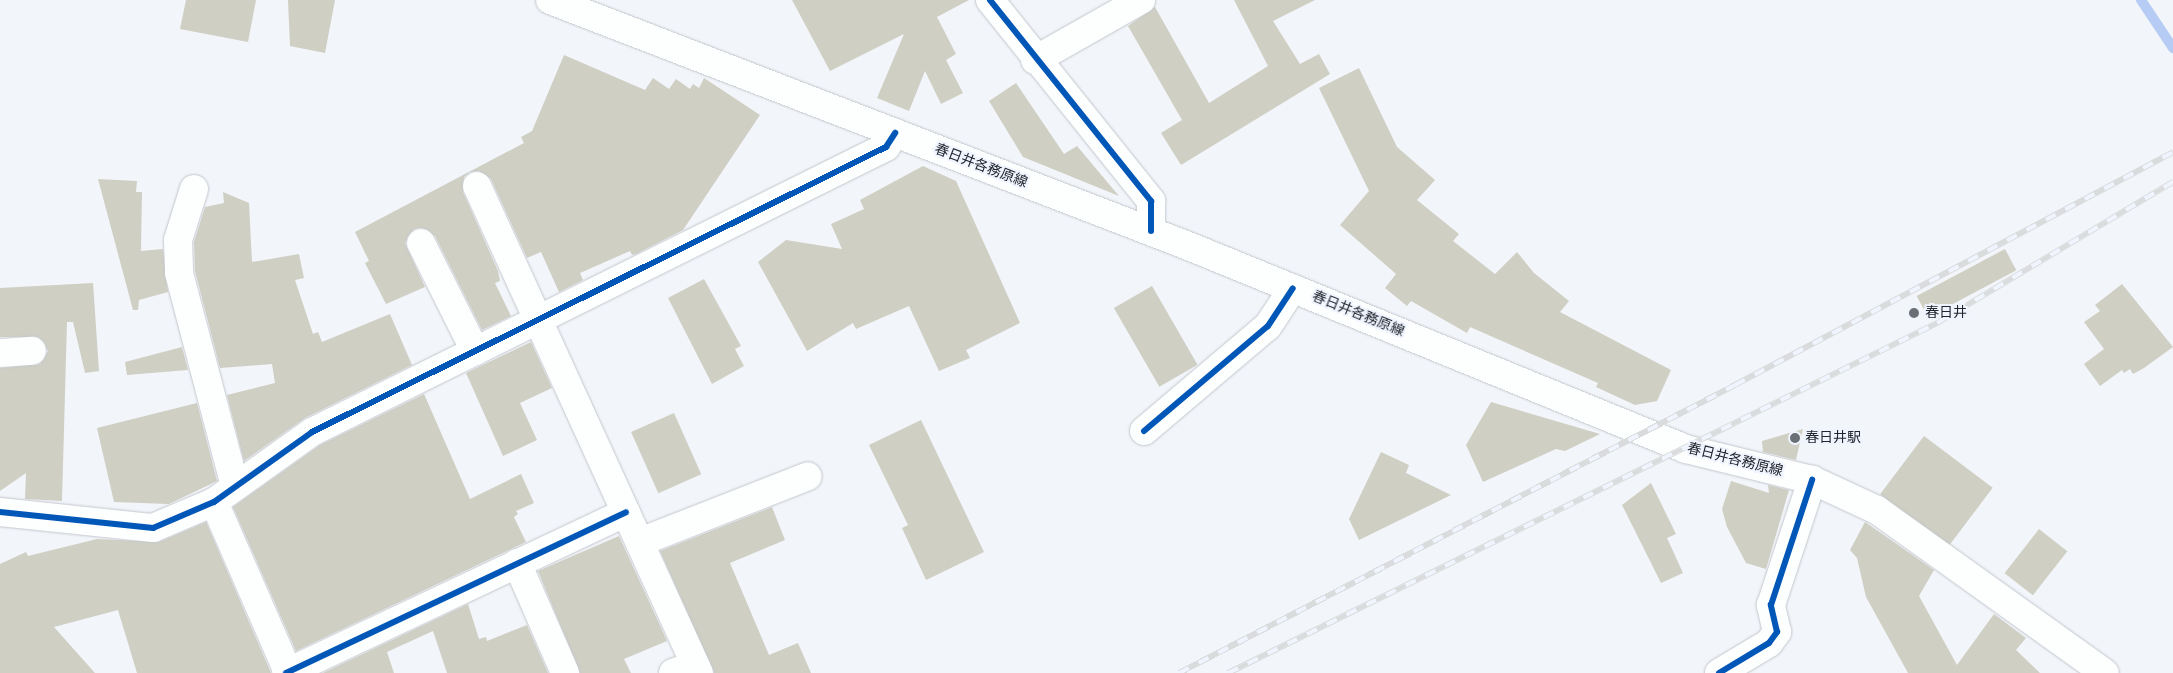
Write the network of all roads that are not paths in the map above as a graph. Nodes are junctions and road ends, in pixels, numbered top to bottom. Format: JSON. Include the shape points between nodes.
{"nodes":[{"id":1,"x":550,"y":0,"type":"edge"},
{"id":2,"x":990,"y":0,"type":"edge"},
{"id":3,"x":1142,"y":0,"type":"edge"},
{"id":4,"x":1035,"y":60,"type":"junction"},
{"id":5,"x":895,"y":132,"type":"junction"},
{"id":6,"x":477,"y":186,"type":"dead end"},
{"id":7,"x":194,"y":188,"type":"dead end"},
{"id":8,"x":1151,"y":231,"type":"junction"},
{"id":9,"x":422,"y":243,"type":"dead end"},
{"id":10,"x":1293,"y":288,"type":"junction"},
{"id":11,"x":538,"y":320,"type":"junction"},
{"id":12,"x":475,"y":350,"type":"junction"},
{"id":13,"x":32,"y":351,"type":"dead end"},
{"id":14,"x":0,"y":354,"type":"edge"},
{"id":15,"x":1144,"y":431,"type":"dead end"},
{"id":16,"x":808,"y":476,"type":"dead end"},
{"id":17,"x":1812,"y":480,"type":"junction"},
{"id":18,"x":224,"y":494,"type":"junction"},
{"id":19,"x":0,"y":512,"type":"edge"},
{"id":20,"x":626,"y":512,"type":"junction"},
{"id":21,"x":640,"y":542,"type":"junction"},
{"id":22,"x":516,"y":563,"type":"junction"},
{"id":23,"x":2090,"y":668,"type":"edge"},
{"id":24,"x":689,"y":670,"type":"edge"},
{"id":25,"x":286,"y":672,"type":"edge"},
{"id":26,"x":565,"y":673,"type":"edge"},
{"id":27,"x":1719,"y":673,"type":"edge"}],
"edges":[{"from":1,"to":5,"type":"street","name":"春日井各務原線"},
{"from":2,"to":4,"type":"street"},
{"from":3,"to":4,"type":"street"},
{"from":4,"to":8,"type":"street","via":[[1151,201]]},
{"from":5,"to":8,"type":"street","name":"春日井各務原線"},
{"from":5,"to":11,"type":"street","via":[[886,147]]},
{"from":6,"to":11,"type":"street"},
{"from":7,"to":18,"type":"street","via":[[178,240],[179,273]]},
{"from":8,"to":10,"type":"street","name":"春日井各務原線"},
{"from":9,"to":12,"type":"street"},
{"from":10,"to":15,"type":"street","via":[[1268,326]]},
{"from":10,"to":17,"type":"street","name":"春日井各務原線","via":[[1686,449]]},
{"from":11,"to":12,"type":"street"},
{"from":11,"to":20,"type":"street"},
{"from":12,"to":18,"type":"street","via":[[312,432]]},
{"from":13,"to":14,"type":"street"},
{"from":16,"to":21,"type":"street"},
{"from":17,"to":23,"type":"street","name":"春日井各務原線","via":[[1877,510]]},
{"from":17,"to":27,"type":"street","via":[[1770,605],[1777,632],[1766,645]]},
{"from":18,"to":19,"type":"street","via":[[153,528]]},
{"from":18,"to":25,"type":"street"},
{"from":20,"to":21,"type":"street"},
{"from":20,"to":22,"type":"street"},
{"from":21,"to":24,"type":"street"},
{"from":22,"to":25,"type":"street"},
{"from":22,"to":26,"type":"street"}]}
